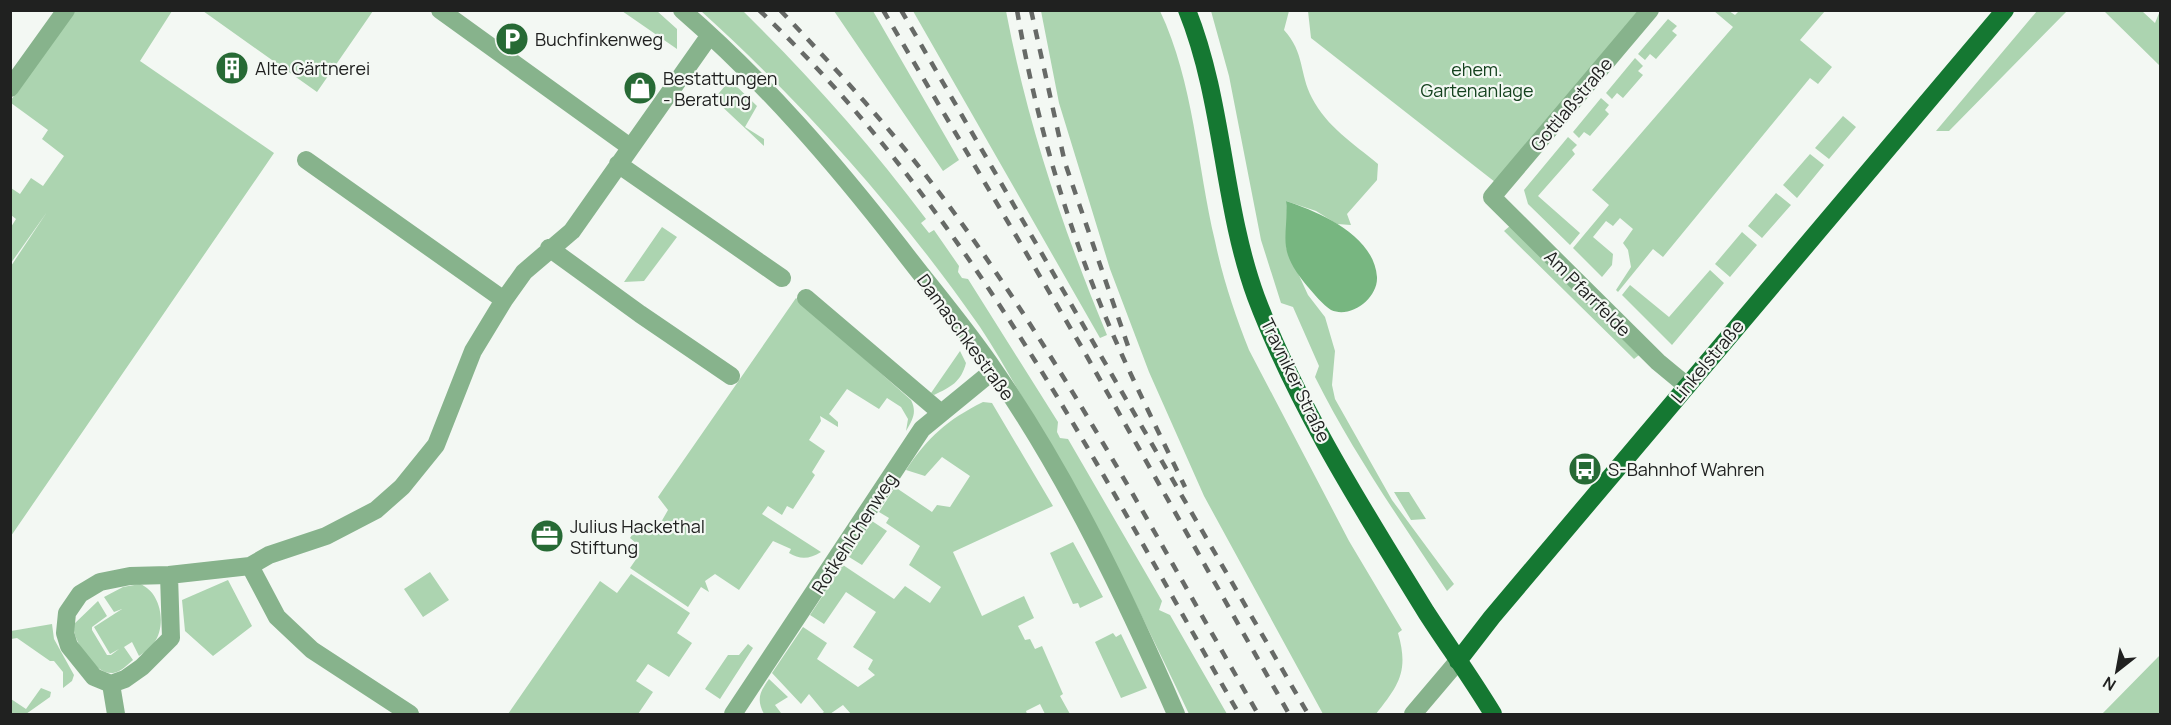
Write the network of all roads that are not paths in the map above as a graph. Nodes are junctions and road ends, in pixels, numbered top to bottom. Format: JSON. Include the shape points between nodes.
{"nodes":[{"id":1,"x":66,"y":10,"type":"edge"},
{"id":2,"x":440,"y":10,"type":"edge"},
{"id":3,"x":682,"y":10,"type":"edge"},
{"id":4,"x":1187,"y":10,"type":"edge"},
{"id":5,"x":1650,"y":10,"type":"edge"},
{"id":6,"x":2005,"y":10,"type":"edge"},
{"id":7,"x":710,"y":34,"type":"junction"},
{"id":8,"x":10,"y":88,"type":"edge"},
{"id":9,"x":630,"y":147,"type":"junction"},
{"id":10,"x":306,"y":160,"type":"dead end"},
{"id":11,"x":618,"y":164,"type":"junction"},
{"id":12,"x":1492,"y":197,"type":"joint"},
{"id":13,"x":549,"y":248,"type":"junction"},
{"id":14,"x":782,"y":278,"type":"dead end"},
{"id":15,"x":806,"y":298,"type":"dead end"},
{"id":16,"x":504,"y":300,"type":"junction"},
{"id":17,"x":994,"y":370,"type":"junction"},
{"id":18,"x":731,"y":376,"type":"dead end"},
{"id":19,"x":1687,"y":386,"type":"junction"},
{"id":20,"x":940,"y":412,"type":"junction"},
{"id":21,"x":250,"y":566,"type":"junction"},
{"id":22,"x":169,"y":575,"type":"junction"},
{"id":23,"x":1458,"y":661,"type":"junction"},
{"id":24,"x":111,"y":684,"type":"junction"},
{"id":25,"x":116,"y":714,"type":"edge"},
{"id":26,"x":410,"y":714,"type":"edge"},
{"id":27,"x":733,"y":714,"type":"edge"},
{"id":28,"x":1176,"y":714,"type":"edge"},
{"id":29,"x":1413,"y":714,"type":"edge"},
{"id":30,"x":1493,"y":714,"type":"edge"}],
"edges":[{"from":1,"to":8,"type":"street"},
{"from":2,"to":9,"type":"street"},
{"from":3,"to":7,"type":"street","name":"Damaschkestraße"},
{"from":4,"to":23,"type":"main road","name":"Travniker Straße","via":[[1213,99],[1244,256],[1277,348],[1306,407]]},
{"from":5,"to":12,"type":"street","name":"Gottlaßstraße"},
{"from":6,"to":19,"type":"main road","name":"Linkelstraße"},
{"from":7,"to":9,"type":"street"},
{"from":7,"to":17,"type":"street","name":"Damaschkestraße","via":[[793,118],[862,198]]},
{"from":9,"to":11,"type":"street"},
{"from":10,"to":16,"type":"street"},
{"from":11,"to":13,"type":"street","via":[[572,231]]},
{"from":11,"to":14,"type":"street"},
{"from":12,"to":19,"type":"street","name":"Am Pfarrfelde"},
{"from":13,"to":16,"type":"street"},
{"from":13,"to":18,"type":"street"},
{"from":15,"to":20,"type":"street"},
{"from":16,"to":21,"type":"street","via":[[473,351],[436,445],[402,487],[376,510],[326,536],[269,555]]},
{"from":17,"to":20,"type":"street","name":"Rotkehlchenweg"},
{"from":17,"to":28,"type":"street","name":"Damaschkestraße","via":[[1055,469]]},
{"from":19,"to":23,"type":"main road","name":"Linkelstraße"},
{"from":20,"to":27,"type":"street","name":"Rotkehlchenweg","via":[[922,429]]},
{"from":21,"to":22,"type":"street"},
{"from":21,"to":26,"type":"street","via":[[276,617],[312,650]]},
{"from":22,"to":24,"type":"street","via":[[171,638],[142,667]]},
{"from":22,"to":24,"type":"street","via":[[100,582],[80,594],[67,613],[65,633],[69,646],[94,677]]},
{"from":23,"to":29,"type":"street","name":"Linkelstraße"},
{"from":23,"to":30,"type":"main road","name":"Travniker Straße"},
{"from":24,"to":25,"type":"street"}]}
